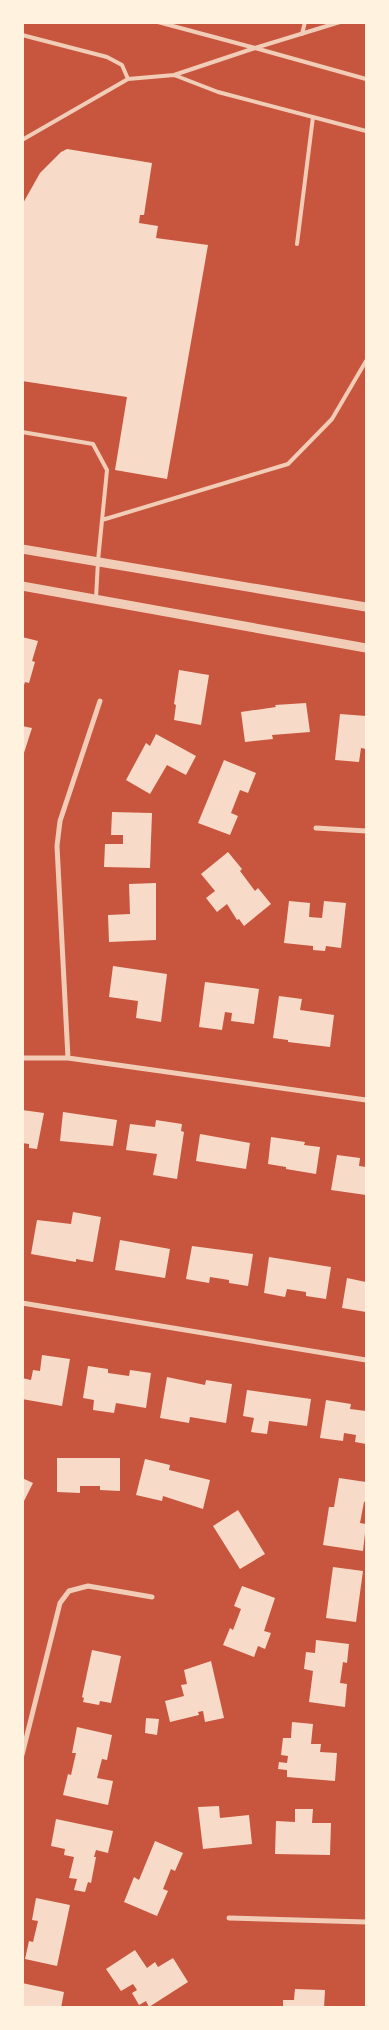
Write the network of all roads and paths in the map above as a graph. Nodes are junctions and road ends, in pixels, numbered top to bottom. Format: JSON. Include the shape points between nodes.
{"nodes":[{"id":1,"x":158,"y":22,"type":"edge"},
{"id":2,"x":305,"y":22,"type":"edge"},
{"id":3,"x":340,"y":22,"type":"edge"},
{"id":4,"x":302,"y":34,"type":"junction"},
{"id":5,"x":22,"y":36,"type":"edge"},
{"id":6,"x":255,"y":48,"type":"junction"},
{"id":7,"x":174,"y":75,"type":"junction"},
{"id":8,"x":128,"y":78,"type":"junction"},
{"id":9,"x":366,"y":79,"type":"edge"},
{"id":10,"x":313,"y":117,"type":"junction"},
{"id":11,"x":366,"y":131,"type":"edge"},
{"id":12,"x":22,"y":140,"type":"edge"},
{"id":13,"x":297,"y":244,"type":"dead end"},
{"id":14,"x":366,"y":361,"type":"edge"},
{"id":15,"x":22,"y":432,"type":"edge"},
{"id":16,"x":102,"y":520,"type":"junction"},
{"id":17,"x":22,"y":549,"type":"edge"},
{"id":18,"x":98,"y":561,"type":"junction"},
{"id":19,"x":22,"y":586,"type":"edge"},
{"id":20,"x":96,"y":599,"type":"junction"},
{"id":21,"x":366,"y":607,"type":"edge"},
{"id":22,"x":366,"y":648,"type":"edge"},
{"id":23,"x":100,"y":700,"type":"dead end"},
{"id":24,"x":316,"y":828,"type":"dead end"},
{"id":25,"x":366,"y":831,"type":"edge"},
{"id":26,"x":22,"y":1058,"type":"edge"},
{"id":27,"x":68,"y":1058,"type":"junction"},
{"id":28,"x":366,"y":1100,"type":"edge"},
{"id":29,"x":22,"y":1303,"type":"edge"},
{"id":30,"x":366,"y":1360,"type":"edge"},
{"id":31,"x":152,"y":1597,"type":"dead end"},
{"id":32,"x":22,"y":1755,"type":"edge"},
{"id":33,"x":229,"y":1918,"type":"dead end"},
{"id":34,"x":366,"y":1922,"type":"edge"}],
"edges":[{"from":1,"to":6,"type":"lane"},
{"from":2,"to":4,"type":"lane"},
{"from":3,"to":4,"type":"lane"},
{"from":4,"to":6,"type":"lane"},
{"from":5,"to":8,"type":"lane","via":[[107,57],[122,65]]},
{"from":6,"to":7,"type":"lane"},
{"from":6,"to":9,"type":"lane"},
{"from":7,"to":8,"type":"lane"},
{"from":7,"to":10,"type":"lane","via":[[218,92]]},
{"from":8,"to":12,"type":"lane"},
{"from":10,"to":11,"type":"lane"},
{"from":10,"to":13,"type":"lane"},
{"from":14,"to":16,"type":"lane","via":[[332,418],[288,464]]},
{"from":15,"to":16,"type":"lane","via":[[93,444],[107,470]]},
{"from":16,"to":18,"type":"lane"},
{"from":17,"to":18,"type":"street"},
{"from":18,"to":20,"type":"lane"},
{"from":18,"to":21,"type":"street"},
{"from":19,"to":20,"type":"street"},
{"from":20,"to":22,"type":"street"},
{"from":23,"to":27,"type":"street","via":[[60,821],[57,846]]},
{"from":24,"to":25,"type":"street"},
{"from":26,"to":27,"type":"street"},
{"from":27,"to":28,"type":"street"},
{"from":29,"to":30,"type":"street"},
{"from":31,"to":32,"type":"street","via":[[88,1586],[69,1591],[60,1603]]},
{"from":33,"to":34,"type":"street"}]}
